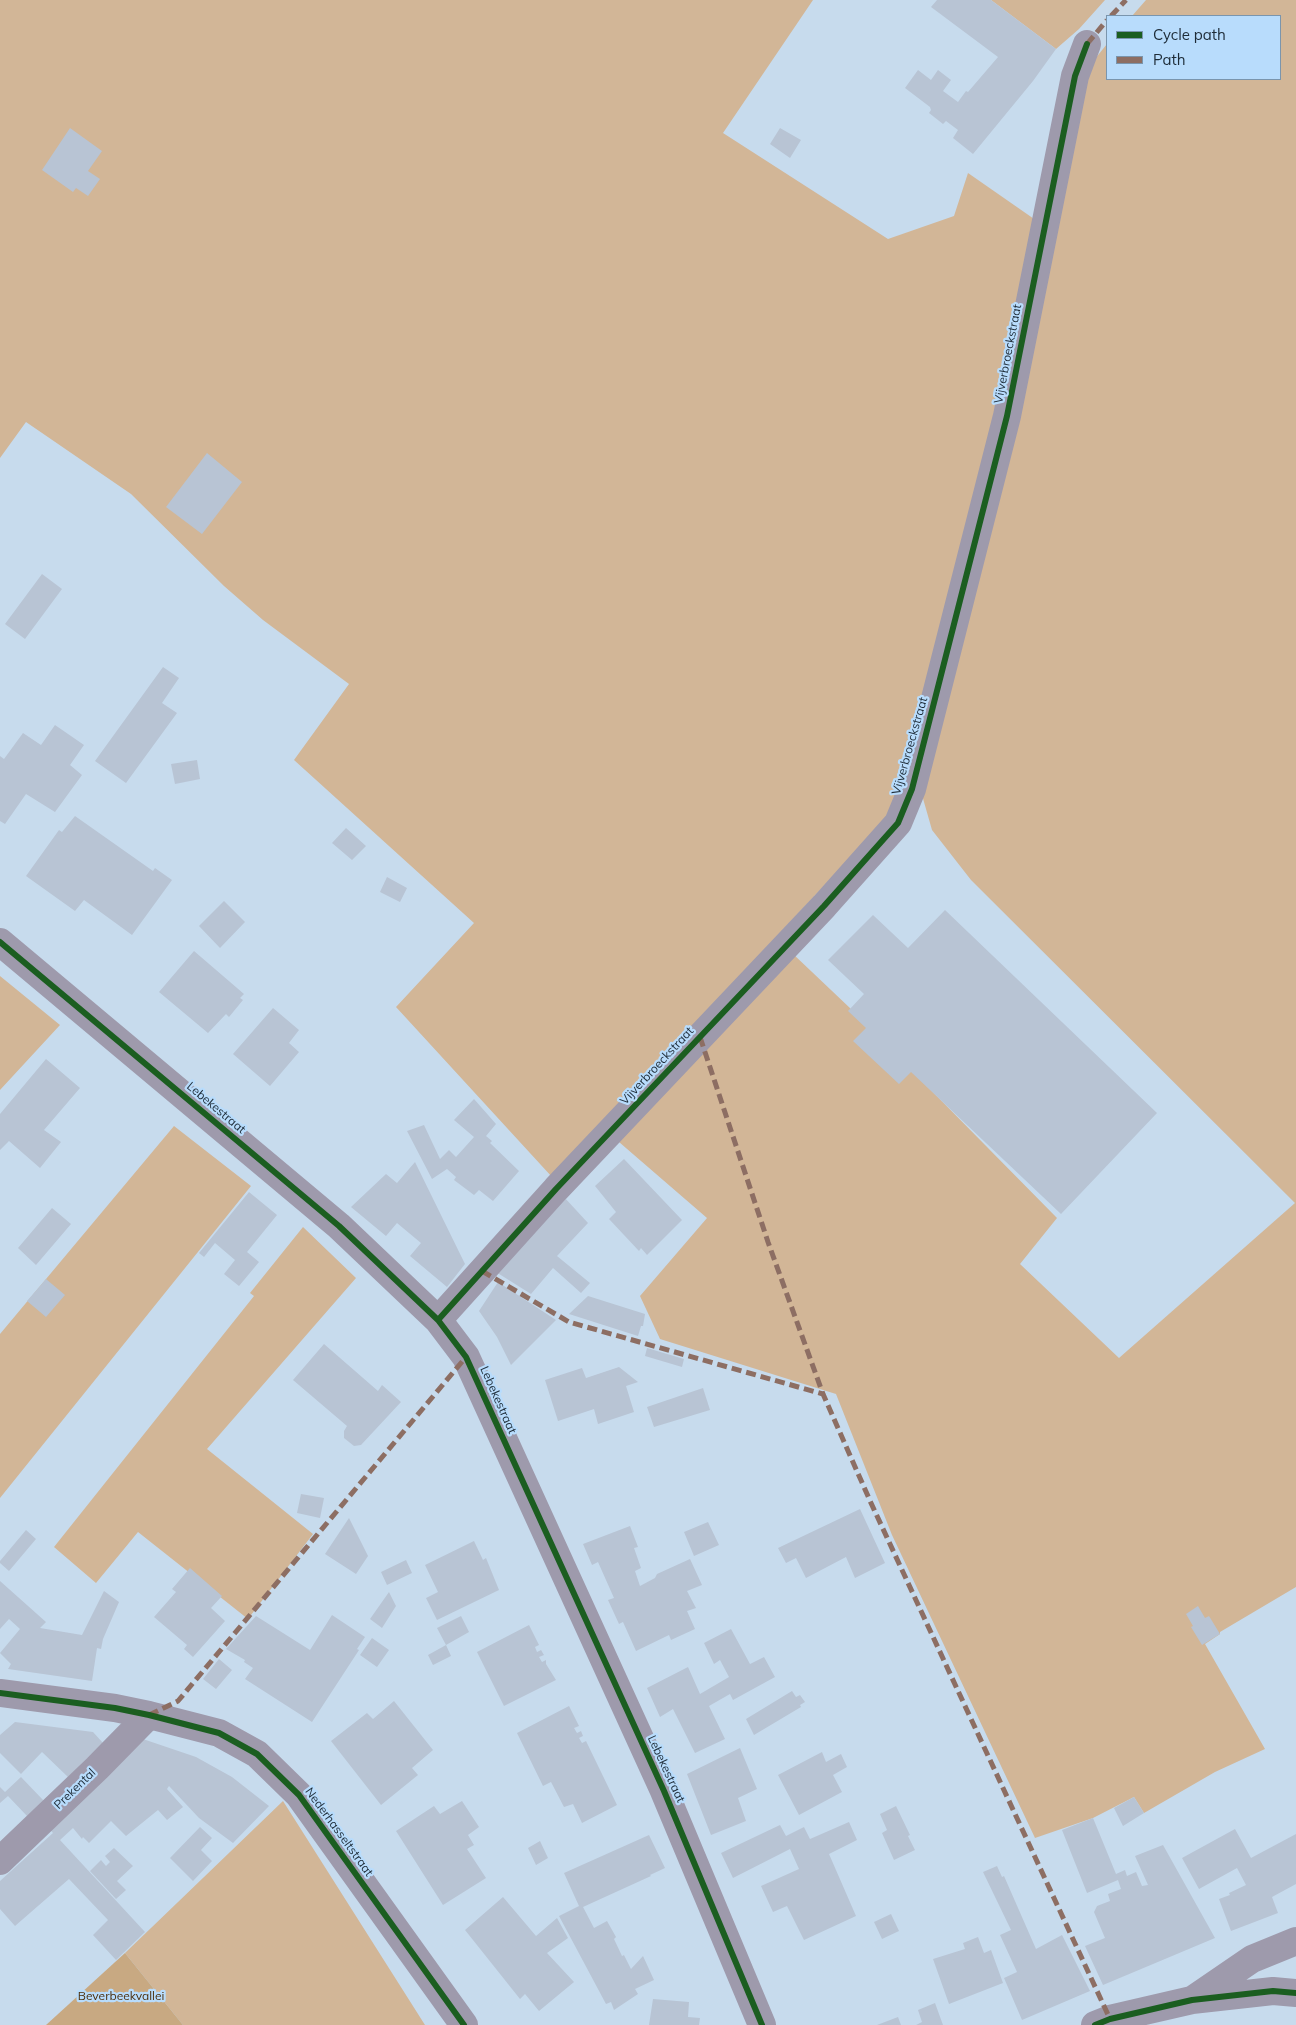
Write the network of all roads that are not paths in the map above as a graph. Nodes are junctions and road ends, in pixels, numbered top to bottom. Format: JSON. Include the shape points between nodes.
{"nodes":[{"id":1,"x":1088,"y":44,"type":"dead end"},
{"id":2,"x":0,"y":942,"type":"edge"},
{"id":3,"x":438,"y":1320,"type":"junction"},
{"id":4,"x":0,"y":1693,"type":"edge"},
{"id":5,"x":149,"y":1715,"type":"junction"},
{"id":6,"x":0,"y":1861,"type":"edge"},
{"id":7,"x":1296,"y":1941,"type":"edge"},
{"id":8,"x":1296,"y":1993,"type":"edge"},
{"id":9,"x":1192,"y":2000,"type":"junction"},
{"id":10,"x":464,"y":2025,"type":"edge"},
{"id":11,"x":762,"y":2025,"type":"edge"},
{"id":12,"x":1095,"y":2025,"type":"edge"}],
"edges":[{"from":1,"to":3,"type":"street","name":"Vijverbroeckstraat","via":[[1075,76],[1007,416],[912,790],[898,823]]},
{"from":2,"to":3,"type":"street","name":"Lebekestraat","via":[[339,1226]]},
{"from":3,"to":11,"type":"street","name":"Lebekestraat","via":[[466,1357],[664,1791]]},
{"from":4,"to":5,"type":"street","name":"Nederhasseltstraat"},
{"from":5,"to":6,"type":"street","name":"Prekental"},
{"from":5,"to":10,"type":"street","name":"Nederhasseltstraat","via":[[219,1733],[257,1754],[299,1795]]},
{"from":7,"to":9,"type":"street","via":[[1252,1959]]},
{"from":8,"to":9,"type":"street","via":[[1273,1991]]},
{"from":9,"to":12,"type":"street"}]}
